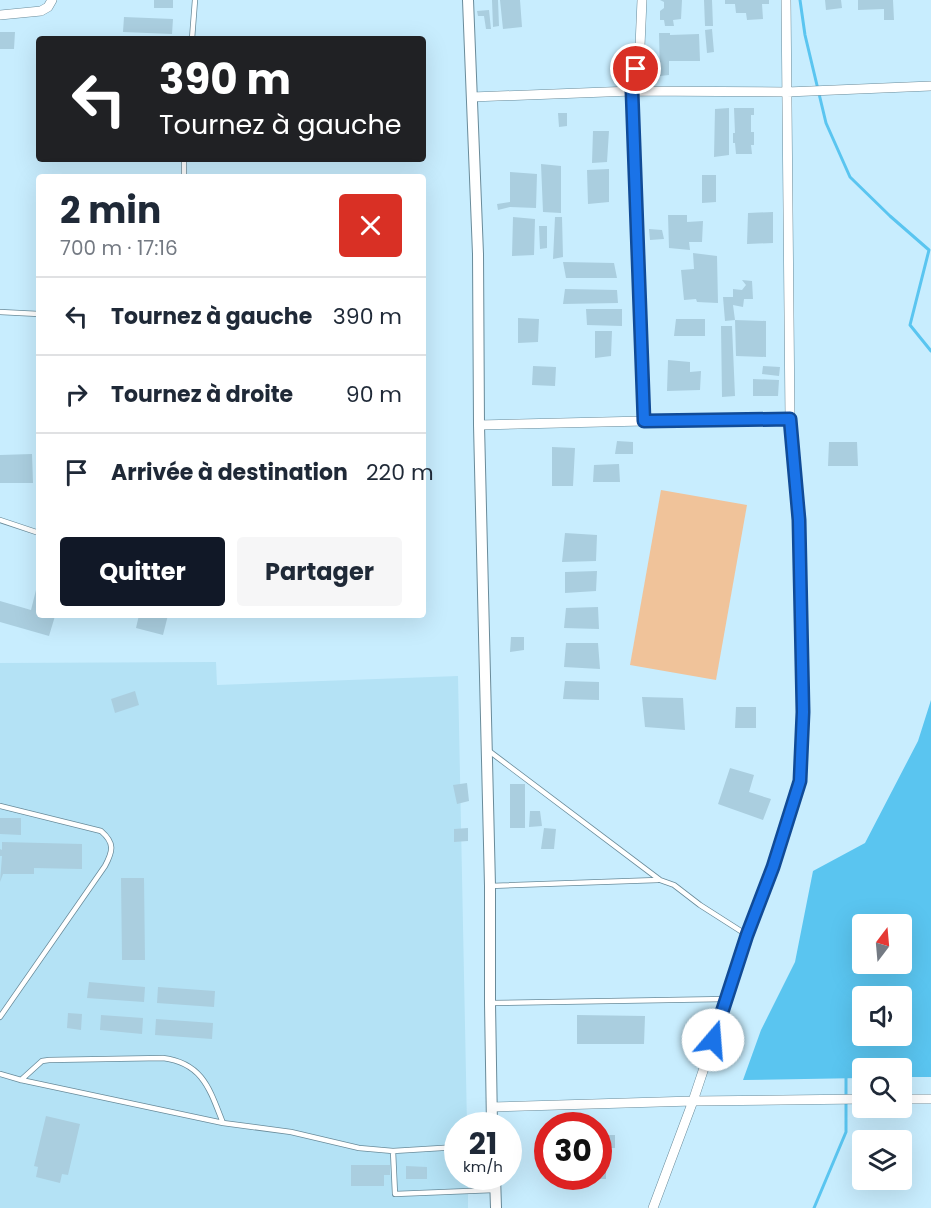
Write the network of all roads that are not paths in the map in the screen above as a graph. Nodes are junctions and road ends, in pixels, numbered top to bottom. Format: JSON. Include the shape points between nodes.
{"nodes":[{"id":1,"x":52,"y":0,"type":"edge"},
{"id":2,"x":195,"y":0,"type":"edge"},
{"id":3,"x":468,"y":0,"type":"edge"},
{"id":4,"x":642,"y":0,"type":"edge"},
{"id":5,"x":786,"y":0,"type":"edge"},
{"id":6,"x":0,"y":15,"type":"edge"},
{"id":7,"x":192,"y":36,"type":"edge"},
{"id":8,"x":931,"y":86,"type":"edge"},
{"id":9,"x":632,"y":91,"type":"junction"},
{"id":10,"x":787,"y":92,"type":"junction"},
{"id":11,"x":472,"y":97,"type":"junction"},
{"id":12,"x":0,"y":312,"type":"edge"},
{"id":13,"x":36,"y":314,"type":"edge"},
{"id":14,"x":790,"y":419,"type":"junction"},
{"id":15,"x":644,"y":421,"type":"junction"},
{"id":16,"x":479,"y":425,"type":"junction"},
{"id":17,"x":0,"y":520,"type":"edge"},
{"id":18,"x":36,"y":532,"type":"edge"},
{"id":19,"x":487,"y":749,"type":"junction"},
{"id":20,"x":0,"y":806,"type":"edge"},
{"id":21,"x":660,"y":880,"type":"junction"},
{"id":22,"x":490,"y":886,"type":"junction"},
{"id":23,"x":747,"y":935,"type":"junction"},
{"id":24,"x":727,"y":999,"type":"junction"},
{"id":25,"x":490,"y":1003,"type":"junction"},
{"id":26,"x":0,"y":1017,"type":"edge"},
{"id":27,"x":0,"y":1074,"type":"edge"},
{"id":28,"x":21,"y":1080,"type":"junction"},
{"id":29,"x":852,"y":1099,"type":"edge"},
{"id":30,"x":912,"y":1099,"type":"edge"},
{"id":31,"x":931,"y":1099,"type":"edge"},
{"id":32,"x":693,"y":1101,"type":"junction"},
{"id":33,"x":492,"y":1107,"type":"junction"},
{"id":34,"x":492,"y":1112,"type":"edge"},
{"id":35,"x":223,"y":1123,"type":"junction"},
{"id":36,"x":444,"y":1148,"type":"edge"},
{"id":37,"x":393,"y":1151,"type":"junction"},
{"id":38,"x":496,"y":1190,"type":"joint"},
{"id":39,"x":496,"y":1208,"type":"edge"},
{"id":40,"x":653,"y":1208,"type":"edge"}],
"edges":[{"from":1,"to":6,"type":"street","via":[[41,11]]},
{"from":2,"to":7,"type":"lane"},
{"from":3,"to":11,"type":"street"},
{"from":4,"to":9,"type":"street","via":[[640,46]]},
{"from":5,"to":10,"type":"street"},
{"from":8,"to":10,"type":"street"},
{"from":9,"to":10,"type":"street"},
{"from":9,"to":11,"type":"street"},
{"from":9,"to":15,"type":"street"},
{"from":10,"to":14,"type":"street"},
{"from":11,"to":16,"type":"street"},
{"from":12,"to":13,"type":"lane"},
{"from":14,"to":15,"type":"street"},
{"from":14,"to":23,"type":"street","via":[[799,520],[802,759],[800,781]]},
{"from":15,"to":16,"type":"street"},
{"from":16,"to":19,"type":"street"},
{"from":17,"to":18,"type":"lane"},
{"from":19,"to":21,"type":"lane"},
{"from":19,"to":22,"type":"street"},
{"from":20,"to":26,"type":"lane","via":[[101,831],[112,845],[112,853]]},
{"from":21,"to":22,"type":"lane"},
{"from":21,"to":23,"type":"lane","via":[[674,885]]},
{"from":22,"to":25,"type":"street"},
{"from":23,"to":24,"type":"street"},
{"from":24,"to":25,"type":"lane"},
{"from":24,"to":32,"type":"street"},
{"from":25,"to":33,"type":"street"},
{"from":27,"to":28,"type":"lane"},
{"from":28,"to":35,"type":"lane"},
{"from":28,"to":35,"type":"lane","via":[[42,1061],[49,1060],[175,1060],[200,1074]]},
{"from":29,"to":32,"type":"street"},
{"from":30,"to":31,"type":"street"},
{"from":32,"to":33,"type":"street"},
{"from":32,"to":40,"type":"street"},
{"from":33,"to":34,"type":"street"},
{"from":35,"to":37,"type":"lane"},
{"from":36,"to":37,"type":"lane"},
{"from":37,"to":38,"type":"lane","via":[[395,1194]]},
{"from":38,"to":39,"type":"street"}]}
